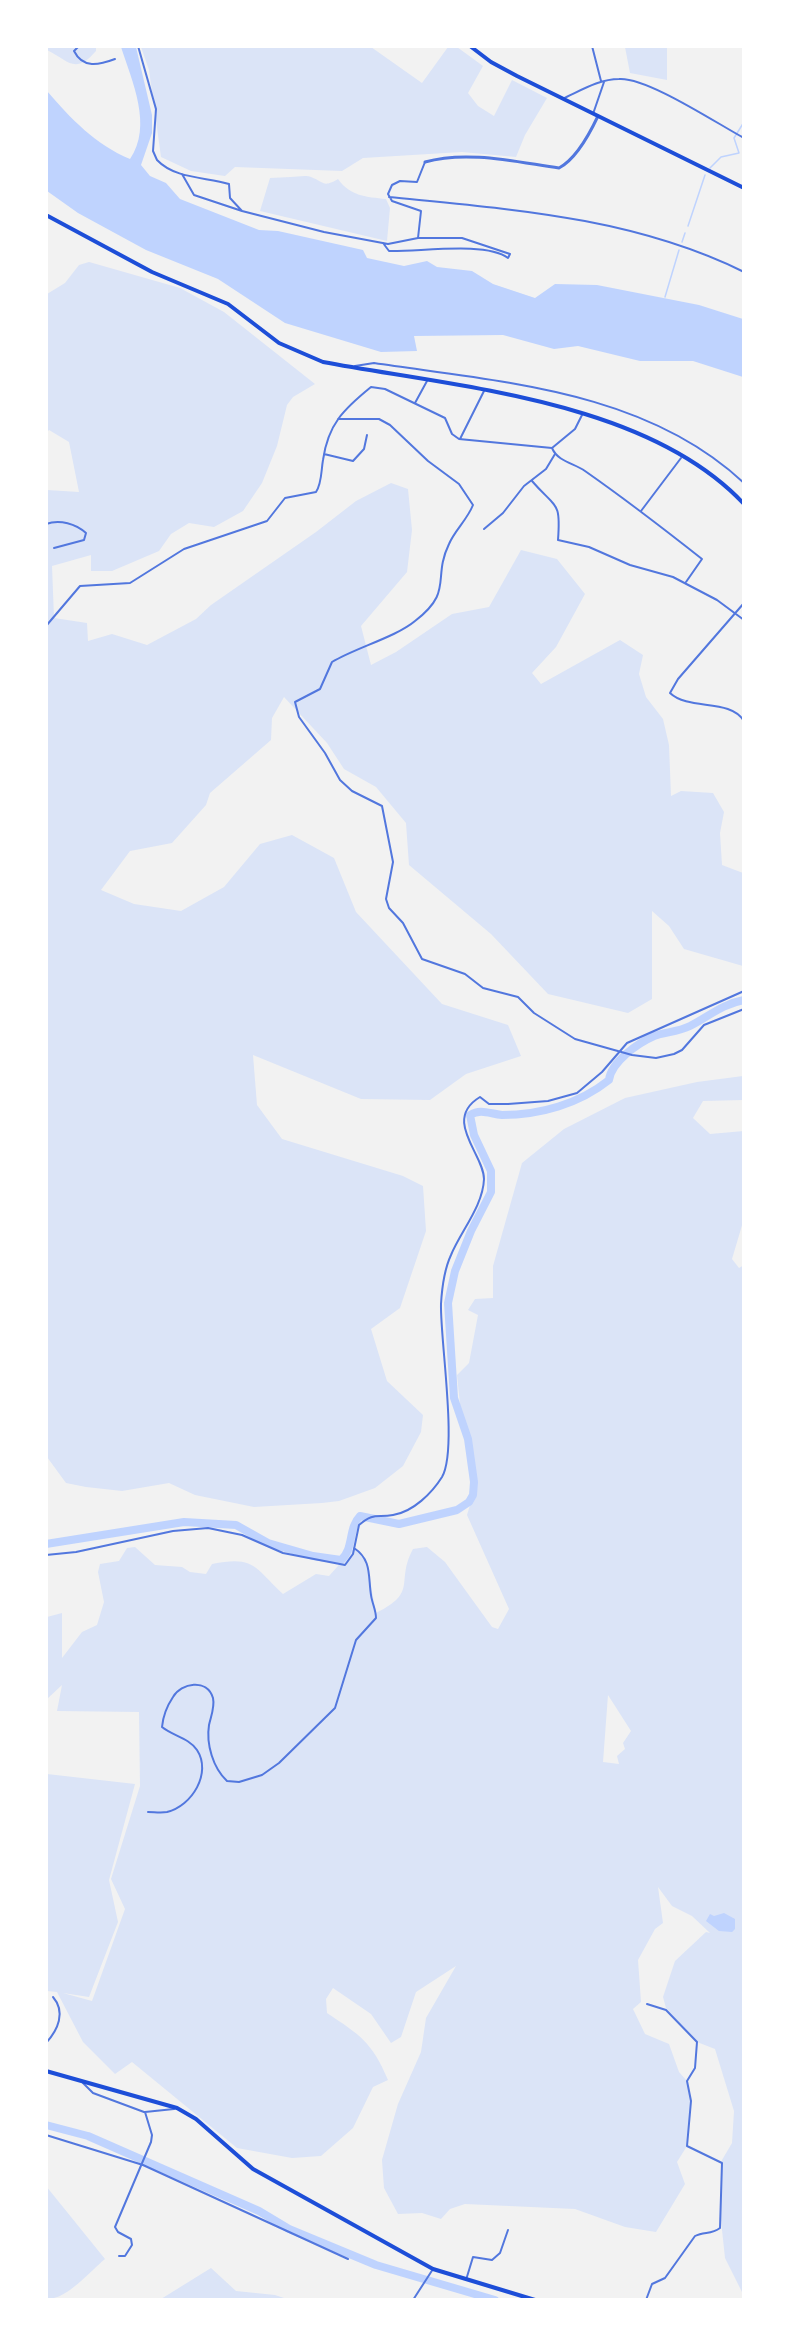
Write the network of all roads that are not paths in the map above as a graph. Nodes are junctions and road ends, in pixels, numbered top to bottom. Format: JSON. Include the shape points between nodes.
{"nodes":[{"id":1,"x":79,"y":46,"type":"edge"},
{"id":2,"x":138,"y":46,"type":"edge"},
{"id":3,"x":470,"y":46,"type":"edge"},
{"id":4,"x":592,"y":46,"type":"edge"},
{"id":5,"x":115,"y":59,"type":"dead end"},
{"id":6,"x":603,"y":81,"type":"junction"},
{"id":7,"x":562,"y":99,"type":"junction"},
{"id":8,"x":593,"y":114,"type":"junction"},
{"id":9,"x":598,"y":116,"type":"junction"},
{"id":10,"x":744,"y":138,"type":"edge"},
{"id":11,"x":425,"y":162,"type":"joint"},
{"id":12,"x":181,"y":173,"type":"junction"},
{"id":13,"x":744,"y":188,"type":"edge"},
{"id":14,"x":389,"y":197,"type":"junction"},
{"id":15,"x":242,"y":211,"type":"junction"},
{"id":16,"x":46,"y":214,"type":"edge"},
{"id":17,"x":418,"y":238,"type":"junction"},
{"id":18,"x":383,"y":243,"type":"junction"},
{"id":19,"x":744,"y":272,"type":"edge"},
{"id":20,"x":350,"y":367,"type":"junction"},
{"id":21,"x":427,"y":381,"type":"junction"},
{"id":22,"x":484,"y":391,"type":"junction"},
{"id":23,"x":415,"y":404,"type":"junction"},
{"id":24,"x":584,"y":413,"type":"junction"},
{"id":25,"x":338,"y":419,"type":"junction"},
{"id":26,"x":367,"y":435,"type":"dead end"},
{"id":27,"x":460,"y":439,"type":"junction"},
{"id":28,"x":552,"y":448,"type":"junction"},
{"id":29,"x":324,"y":454,"type":"junction"},
{"id":30,"x":555,"y":454,"type":"junction"},
{"id":31,"x":683,"y":456,"type":"junction"},
{"id":32,"x":532,"y":481,"type":"junction"},
{"id":33,"x":744,"y":483,"type":"edge"},
{"id":34,"x":744,"y":504,"type":"edge"},
{"id":35,"x":641,"y":511,"type":"junction"},
{"id":36,"x":46,"y":524,"type":"edge"},
{"id":37,"x":484,"y":529,"type":"dead end"},
{"id":38,"x":54,"y":548,"type":"dead end"},
{"id":39,"x":686,"y":582,"type":"junction"},
{"id":40,"x":744,"y":603,"type":"edge"},
{"id":41,"x":734,"y":615,"type":"junction"},
{"id":42,"x":744,"y":620,"type":"edge"},
{"id":43,"x":46,"y":626,"type":"edge"},
{"id":44,"x":744,"y":721,"type":"edge"},
{"id":45,"x":744,"y":992,"type":"edge"},
{"id":46,"x":744,"y":1009,"type":"edge"},
{"id":47,"x":619,"y":1051,"type":"junction"},
{"id":48,"x":354,"y":1548,"type":"junction"},
{"id":49,"x":46,"y":1555,"type":"edge"},
{"id":50,"x":148,"y":1812,"type":"dead end"},
{"id":51,"x":53,"y":1996,"type":"dead end"},
{"id":52,"x":646,"y":2004,"type":"dead end"},
{"id":53,"x":46,"y":2043,"type":"edge"},
{"id":54,"x":46,"y":2071,"type":"edge"},
{"id":55,"x":81,"y":2081,"type":"junction"},
{"id":56,"x":177,"y":2108,"type":"junction"},
{"id":57,"x":145,"y":2112,"type":"junction"},
{"id":58,"x":46,"y":2135,"type":"edge"},
{"id":59,"x":143,"y":2165,"type":"junction"},
{"id":60,"x":507,"y":2230,"type":"dead end"},
{"id":61,"x":119,"y":2256,"type":"dead end"},
{"id":62,"x":348,"y":2259,"type":"dead end"},
{"id":63,"x":433,"y":2269,"type":"junction"},
{"id":64,"x":466,"y":2280,"type":"junction"},
{"id":65,"x":413,"y":2300,"type":"edge"},
{"id":66,"x":535,"y":2300,"type":"edge"},
{"id":67,"x":646,"y":2300,"type":"edge"}],
"edges":[{"from":1,"to":5,"type":"street","via":[[74,51],[87,65]]},
{"from":2,"to":12,"type":"street","via":[[156,110],[155,156],[161,164]]},
{"from":3,"to":7,"type":"main road","via":[[491,62]]},
{"from":4,"to":6,"type":"street"},
{"from":6,"to":7,"type":"street"},
{"from":6,"to":8,"type":"street"},
{"from":6,"to":10,"type":"street","via":[[622,78],[644,83]]},
{"from":7,"to":8,"type":"main road"},
{"from":8,"to":9,"type":"main road"},
{"from":9,"to":11,"type":"street","via":[[585,140],[559,168],[466,157]]},
{"from":9,"to":13,"type":"main road"},
{"from":11,"to":14,"type":"street","via":[[417,182],[396,182],[389,189]]},
{"from":12,"to":15,"type":"street","via":[[194,195]]},
{"from":12,"to":15,"type":"street","via":[[229,184],[230,198]]},
{"from":14,"to":17,"type":"street","via":[[421,211]]},
{"from":14,"to":19,"type":"street","via":[[614,226],[671,242]]},
{"from":15,"to":18,"type":"street"},
{"from":16,"to":20,"type":"main road","via":[[152,272],[228,304],[293,351]]},
{"from":17,"to":18,"type":"street"},
{"from":17,"to":18,"type":"street","via":[[462,238],[510,254],[508,258],[487,250],[457,248],[389,251]]},
{"from":20,"to":21,"type":"main road"},
{"from":20,"to":33,"type":"street","via":[[374,363],[498,380],[593,402],[637,417],[694,446]]},
{"from":21,"to":22,"type":"main road"},
{"from":21,"to":23,"type":"street"},
{"from":22,"to":24,"type":"main road"},
{"from":22,"to":27,"type":"street"},
{"from":23,"to":25,"type":"street","via":[[371,387]]},
{"from":23,"to":27,"type":"street","via":[[445,418],[452,434]]},
{"from":24,"to":28,"type":"street","via":[[575,429]]},
{"from":24,"to":31,"type":"main road","via":[[632,430]]},
{"from":25,"to":29,"type":"street"},
{"from":25,"to":47,"type":"street","via":[[380,419],[390,425],[459,484],[473,505],[448,544],[441,591],[433,605],[402,629],[332,662],[320,689],[299,699],[295,708],[347,787],[382,806],[393,862],[386,899],[422,959],[465,974],[483,988],[518,997],[534,1013],[575,1038]]},
{"from":26,"to":29,"type":"street","via":[[364,448],[352,460]]},
{"from":27,"to":28,"type":"street"},
{"from":28,"to":30,"type":"street"},
{"from":29,"to":43,"type":"street","via":[[316,492],[285,498],[267,521],[184,549],[130,583],[80,586]]},
{"from":30,"to":32,"type":"street","via":[[546,470]]},
{"from":30,"to":35,"type":"street"},
{"from":31,"to":34,"type":"main road"},
{"from":31,"to":35,"type":"street"},
{"from":32,"to":37,"type":"street"},
{"from":32,"to":39,"type":"street","via":[[560,513],[558,540],[601,550],[630,565]]},
{"from":35,"to":39,"type":"street","via":[[702,559]]},
{"from":36,"to":38,"type":"street","via":[[53,521],[77,525],[86,533],[84,540]]},
{"from":39,"to":41,"type":"street"},
{"from":40,"to":41,"type":"street"},
{"from":41,"to":42,"type":"street"},
{"from":41,"to":44,"type":"street","via":[[670,693],[725,709]]},
{"from":45,"to":47,"type":"street","via":[[642,1034]]},
{"from":46,"to":47,"type":"street","via":[[711,1021],[674,1054],[656,1058]]},
{"from":47,"to":48,"type":"street","via":[[577,1093],[548,1101],[508,1104],[489,1104],[480,1097],[468,1110],[468,1144],[484,1177],[477,1204],[444,1275],[441,1305],[448,1410],[445,1470],[419,1504],[393,1515],[376,1514],[359,1525]]},
{"from":48,"to":49,"type":"street","via":[[345,1565],[339,1565],[283,1553],[226,1530],[200,1528]]},
{"from":48,"to":50,"type":"street","via":[[368,1566],[376,1618],[356,1640],[335,1708],[262,1775],[239,1782],[227,1781],[208,1739],[212,1694],[206,1687],[185,1684],[169,1704],[162,1727],[193,1745],[203,1765],[201,1777],[179,1807],[168,1812]]},
{"from":51,"to":53,"type":"street","via":[[60,2015],[59,2028]]},
{"from":52,"to":67,"type":"street","via":[[666,2010],[698,2042],[695,2068],[687,2081],[691,2101],[687,2146],[722,2163],[720,2229],[695,2236],[665,2277],[652,2284]]},
{"from":54,"to":55,"type":"main road"},
{"from":55,"to":56,"type":"main road"},
{"from":55,"to":57,"type":"street","via":[[93,2093]]},
{"from":56,"to":57,"type":"street"},
{"from":56,"to":63,"type":"main road","via":[[196,2119],[253,2169]]},
{"from":57,"to":59,"type":"street","via":[[152,2135]]},
{"from":58,"to":59,"type":"street"},
{"from":59,"to":61,"type":"street","via":[[116,2227],[132,2245],[125,2256]]},
{"from":59,"to":62,"type":"street"},
{"from":60,"to":64,"type":"street","via":[[500,2253],[492,2260],[473,2257]]},
{"from":63,"to":64,"type":"main road"},
{"from":63,"to":65,"type":"street"},
{"from":64,"to":66,"type":"main road"}]}
